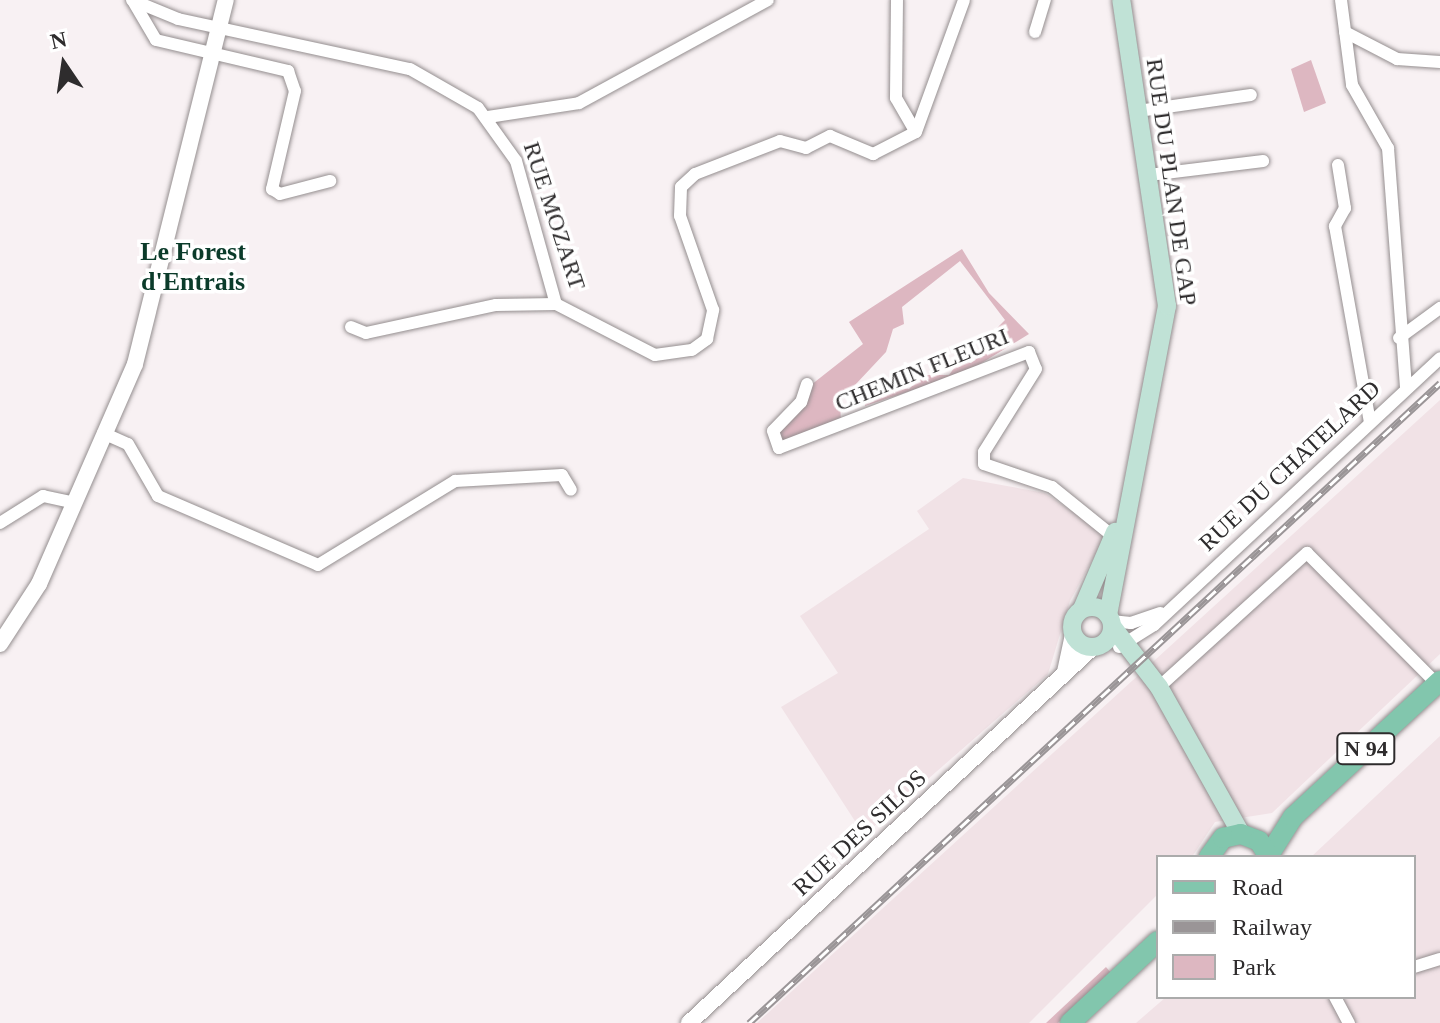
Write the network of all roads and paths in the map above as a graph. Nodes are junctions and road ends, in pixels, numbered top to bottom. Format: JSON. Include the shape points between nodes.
{"nodes":[{"id":1,"x":132,"y":0,"type":"edge"},
{"id":2,"x":226,"y":0,"type":"edge"},
{"id":3,"x":768,"y":0,"type":"edge"},
{"id":4,"x":897,"y":0,"type":"edge"},
{"id":5,"x":964,"y":0,"type":"edge"},
{"id":6,"x":1045,"y":0,"type":"edge"},
{"id":7,"x":1121,"y":0,"type":"edge"},
{"id":8,"x":1341,"y":0,"type":"edge"},
{"id":9,"x":219,"y":29,"type":"junction"},
{"id":10,"x":1035,"y":32,"type":"dead end"},
{"id":11,"x":1345,"y":32,"type":"junction"},
{"id":12,"x":213,"y":55,"type":"junction"},
{"id":13,"x":1440,"y":62,"type":"edge"},
{"id":14,"x":1251,"y":95,"type":"dead end"},
{"id":15,"x":1138,"y":111,"type":"junction"},
{"id":16,"x":488,"y":117,"type":"junction"},
{"id":17,"x":916,"y":132,"type":"junction"},
{"id":18,"x":1263,"y":161,"type":"dead end"},
{"id":19,"x":1338,"y":165,"type":"dead end"},
{"id":20,"x":1149,"y":175,"type":"junction"},
{"id":21,"x":330,"y":181,"type":"dead end"},
{"id":22,"x":556,"y":304,"type":"junction"},
{"id":23,"x":1440,"y":308,"type":"edge"},
{"id":24,"x":351,"y":327,"type":"dead end"},
{"id":25,"x":1399,"y":338,"type":"junction"},
{"id":26,"x":1440,"y":358,"type":"edge"},
{"id":27,"x":807,"y":384,"type":"dead end"},
{"id":28,"x":1406,"y":388,"type":"junction"},
{"id":29,"x":1370,"y":422,"type":"junction"},
{"id":30,"x":103,"y":433,"type":"junction"},
{"id":31,"x":571,"y":490,"type":"dead end"},
{"id":32,"x":71,"y":502,"type":"junction"},
{"id":33,"x":1125,"y":512,"type":"junction"},
{"id":34,"x":0,"y":523,"type":"edge"},
{"id":35,"x":1114,"y":537,"type":"junction"},
{"id":36,"x":1170,"y":607,"type":"junction"},
{"id":37,"x":1082,"y":609,"type":"junction"},
{"id":38,"x":1073,"y":635,"type":"junction"},
{"id":39,"x":1114,"y":637,"type":"junction"},
{"id":40,"x":0,"y":644,"type":"edge"},
{"id":41,"x":1063,"y":677,"type":"junction"},
{"id":42,"x":1438,"y":682,"type":"edge"},
{"id":43,"x":1159,"y":687,"type":"junction"},
{"id":44,"x":1293,"y":817,"type":"junction"},
{"id":45,"x":1238,"y":836,"type":"junction"},
{"id":46,"x":1212,"y":855,"type":"edge"},
{"id":47,"x":1267,"y":855,"type":"edge"},
{"id":48,"x":1270,"y":855,"type":"edge"},
{"id":49,"x":1156,"y":943,"type":"edge"},
{"id":50,"x":1440,"y":959,"type":"edge"},
{"id":51,"x":1416,"y":966,"type":"edge"},
{"id":52,"x":1336,"y":999,"type":"edge"},
{"id":53,"x":689,"y":1023,"type":"edge"},
{"id":54,"x":1070,"y":1023,"type":"edge"},
{"id":55,"x":1349,"y":1023,"type":"edge"}],
"edges":[{"from":1,"to":9,"type":"street","name":"RUE MOZART"},
{"from":1,"to":12,"type":"street","via":[[156,40]]},
{"from":2,"to":9,"type":"street"},
{"from":3,"to":16,"type":"street","via":[[579,103]]},
{"from":4,"to":17,"type":"street","via":[[896,98]]},
{"from":5,"to":17,"type":"street"},
{"from":6,"to":10,"type":"street"},
{"from":7,"to":15,"type":"main road","name":"RUE DU PLAN DE GAP"},
{"from":8,"to":11,"type":"street"},
{"from":9,"to":12,"type":"street"},
{"from":9,"to":16,"type":"street","name":"RUE MOZART","via":[[410,69]]},
{"from":11,"to":13,"type":"street","via":[[1397,59]]},
{"from":11,"to":25,"type":"street","via":[[1352,85],[1388,148]]},
{"from":12,"to":21,"type":"street","via":[[292,76],[272,189],[280,194]]},
{"from":12,"to":30,"type":"street","via":[[145,330]]},
{"from":14,"to":15,"type":"street"},
{"from":15,"to":20,"type":"main road","name":"RUE DU PLAN DE GAP"},
{"from":16,"to":22,"type":"street","name":"RUE MOZART","via":[[516,161]]},
{"from":17,"to":22,"type":"street","name":"RUE MOZART","via":[[873,154],[830,136],[806,148],[780,141],[695,174],[681,187],[680,216],[713,310],[707,339],[692,350],[655,355]]},
{"from":18,"to":20,"type":"street"},
{"from":19,"to":29,"type":"street","via":[[1345,208],[1335,226]]},
{"from":20,"to":33,"type":"main road","name":"RUE DU PLAN DE GAP","via":[[1167,306]]},
{"from":22,"to":24,"type":"street","via":[[496,305],[366,333]]},
{"from":23,"to":25,"type":"street"},
{"from":25,"to":28,"type":"street"},
{"from":26,"to":28,"type":"street","name":"RUE DU CHATELARD"},
{"from":27,"to":35,"type":"street","name":"CHEMIN FLEURI","via":[[801,402],[773,431],[779,448],[1029,352],[1036,369],[984,452],[984,464],[1052,487]]},
{"from":28,"to":29,"type":"street","name":"RUE DU CHATELARD"},
{"from":29,"to":36,"type":"street","name":"RUE DU CHATELARD"},
{"from":30,"to":31,"type":"street","via":[[128,444],[158,496],[318,565],[455,481],[562,475]]},
{"from":30,"to":32,"type":"street"},
{"from":32,"to":34,"type":"street","via":[[43,496]]},
{"from":32,"to":40,"type":"street","via":[[39,584]]},
{"from":33,"to":35,"type":"main road"},
{"from":33,"to":39,"type":"main road"},
{"from":35,"to":37,"type":"main road"},
{"from":36,"to":39,"type":"street","name":"RUE DU CHATELARD"},
{"from":36,"to":39,"type":"street","name":"RUE DU CHATELARD","via":[[1131,623]]},
{"from":37,"to":38,"type":"main road"},
{"from":37,"to":39,"type":"main road"},
{"from":38,"to":39,"type":"main road"},
{"from":38,"to":41,"type":"street"},
{"from":39,"to":41,"type":"street","name":"RUE DES SILOS"},
{"from":39,"to":43,"type":"main road"},
{"from":41,"to":53,"type":"street","name":"RUE DES SILOS"},
{"from":42,"to":43,"type":"street","via":[[1307,553]]},
{"from":42,"to":44,"type":"main road","number":"N 94"},
{"from":43,"to":45,"type":"main road","via":[[1224,801]]},
{"from":44,"to":45,"type":"main road","number":"N 94"},
{"from":44,"to":48,"type":"main road","number":"N 94"},
{"from":45,"to":46,"type":"main road"},
{"from":45,"to":47,"type":"main road"},
{"from":49,"to":54,"type":"main road"},
{"from":50,"to":51,"type":"street"},
{"from":52,"to":55,"type":"street"}]}
